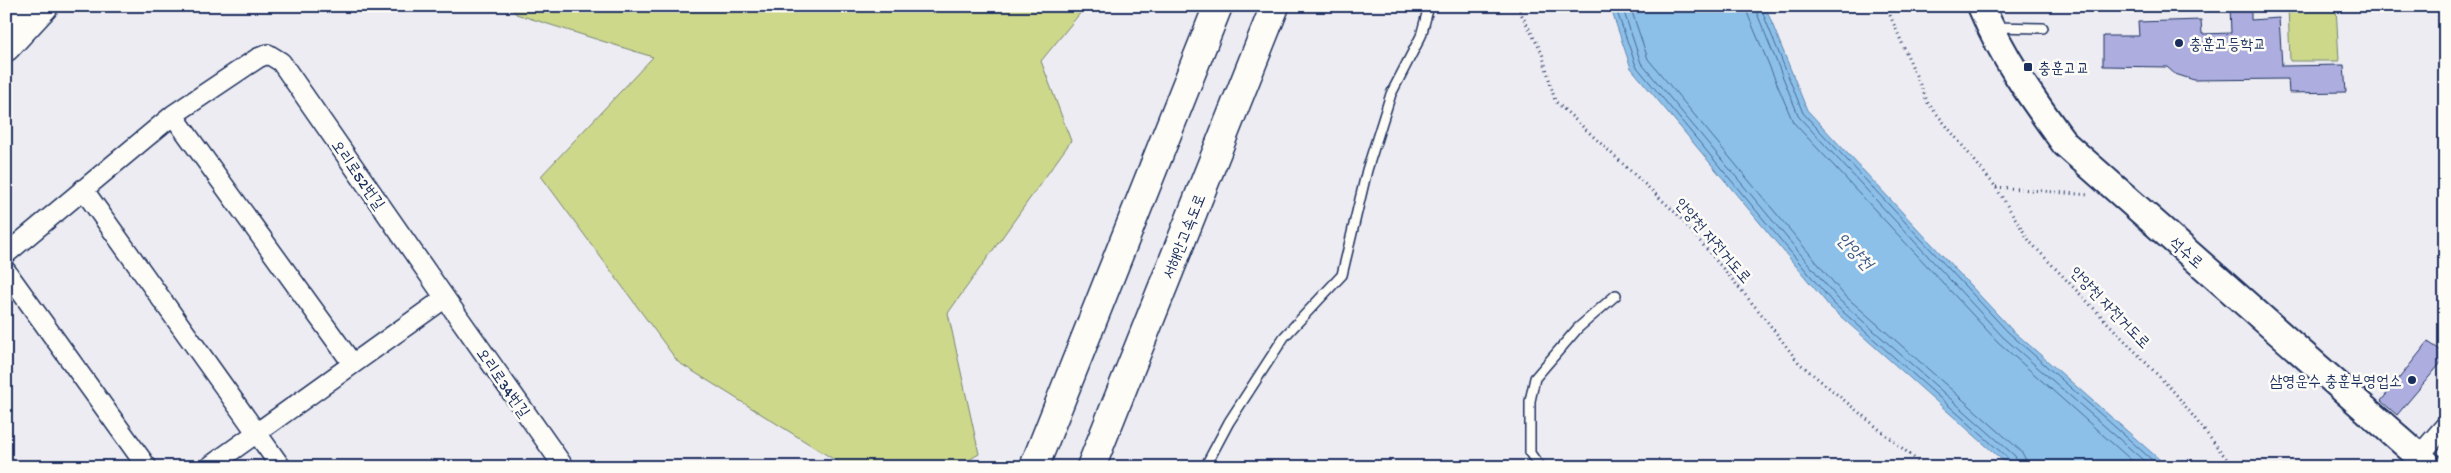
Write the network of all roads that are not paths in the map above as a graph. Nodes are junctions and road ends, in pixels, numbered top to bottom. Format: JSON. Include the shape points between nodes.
{"nodes":[{"id":1,"x":44,"y":6,"type":"edge"},
{"id":2,"x":1218,"y":6,"type":"edge"},
{"id":3,"x":1275,"y":6,"type":"edge"},
{"id":4,"x":1428,"y":6,"type":"edge"},
{"id":5,"x":1985,"y":17,"type":"edge"},
{"id":6,"x":2043,"y":28,"type":"dead end"},
{"id":7,"x":6,"y":47,"type":"edge"},
{"id":8,"x":174,"y":116,"type":"junction"},
{"id":9,"x":83,"y":189,"type":"junction"},
{"id":10,"x":6,"y":254,"type":"edge"},
{"id":11,"x":6,"y":271,"type":"edge"},
{"id":12,"x":1616,"y":296,"type":"dead end"},
{"id":13,"x":445,"y":298,"type":"junction"},
{"id":14,"x":352,"y":363,"type":"junction"},
{"id":15,"x":2445,"y":426,"type":"edge"},
{"id":16,"x":256,"y":432,"type":"junction"},
{"id":17,"x":2425,"y":462,"type":"edge"},
{"id":18,"x":1034,"y":466,"type":"edge"},
{"id":19,"x":147,"y":467,"type":"edge"},
{"id":20,"x":208,"y":467,"type":"edge"},
{"id":21,"x":281,"y":467,"type":"edge"},
{"id":22,"x":564,"y":467,"type":"edge"},
{"id":23,"x":1091,"y":467,"type":"edge"},
{"id":24,"x":1205,"y":467,"type":"edge"},
{"id":25,"x":1540,"y":467,"type":"edge"}],
"edges":[{"from":1,"to":7,"type":"highway"},
{"from":2,"to":18,"type":"highway"},
{"from":3,"to":23,"type":"highway","name":"서해안고속도로"},
{"from":4,"to":24,"type":"lane","via":[[1421,36],[1391,94],[1367,170],[1342,275],[1284,337]]},
{"from":5,"to":6,"type":"lane"},
{"from":5,"to":17,"type":"street","name":"석수로","via":[[2027,93],[2065,144]]},
{"from":8,"to":9,"type":"street","name":"오리로52번길"},
{"from":8,"to":13,"type":"street","name":"오리로52번길","via":[[258,58],[268,54],[281,62]]},
{"from":8,"to":14,"type":"street"},
{"from":9,"to":10,"type":"street","name":"오리로52번길"},
{"from":9,"to":16,"type":"street"},
{"from":11,"to":19,"type":"street"},
{"from":12,"to":25,"type":"lane","via":[[1578,328],[1535,378],[1530,400],[1530,453]]},
{"from":13,"to":14,"type":"street"},
{"from":13,"to":22,"type":"street","name":"오리로34번길"},
{"from":14,"to":16,"type":"street"},
{"from":15,"to":17,"type":"street"},
{"from":16,"to":20,"type":"street"},
{"from":16,"to":21,"type":"street"}]}
